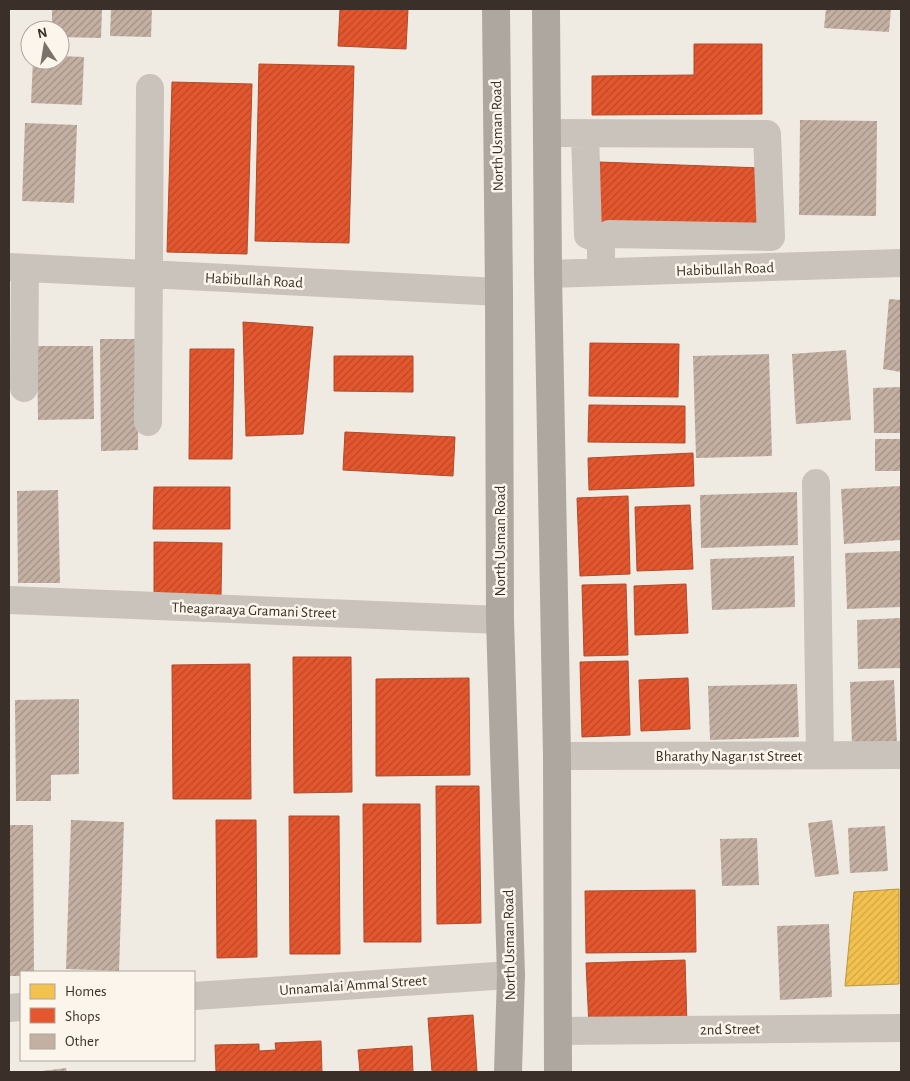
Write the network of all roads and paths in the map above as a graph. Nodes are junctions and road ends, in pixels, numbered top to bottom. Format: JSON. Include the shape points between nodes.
{"nodes":[{"id":1,"x":496,"y":9,"type":"edge"},
{"id":2,"x":546,"y":9,"type":"edge"},
{"id":3,"x":150,"y":88,"type":"dead end"},
{"id":4,"x":762,"y":120,"type":"dead end"},
{"id":5,"x":547,"y":126,"type":"junction"},
{"id":6,"x":585,"y":133,"type":"junction"},
{"id":7,"x":601,"y":240,"type":"junction"},
{"id":8,"x":901,"y":263,"type":"edge"},
{"id":9,"x":17,"y":267,"type":"edge"},
{"id":10,"x":601,"y":272,"type":"junction"},
{"id":11,"x":150,"y":274,"type":"junction"},
{"id":12,"x":548,"y":274,"type":"junction"},
{"id":13,"x":499,"y":292,"type":"junction"},
{"id":14,"x":24,"y":388,"type":"dead end"},
{"id":15,"x":148,"y":422,"type":"dead end"},
{"id":16,"x":816,"y":483,"type":"dead end"},
{"id":17,"x":9,"y":600,"type":"edge"},
{"id":18,"x":500,"y":620,"type":"junction"},
{"id":19,"x":820,"y":755,"type":"junction"},
{"id":20,"x":901,"y":755,"type":"edge"},
{"id":21,"x":557,"y":756,"type":"junction"},
{"id":22,"x":512,"y":975,"type":"junction"},
{"id":23,"x":195,"y":996,"type":"edge"},
{"id":24,"x":901,"y":1028,"type":"edge"},
{"id":25,"x":558,"y":1031,"type":"junction"},
{"id":26,"x":508,"y":1072,"type":"edge"},
{"id":27,"x":558,"y":1072,"type":"edge"}],
"edges":[{"from":1,"to":13,"type":"main road","name":"North Usman Road"},
{"from":2,"to":5,"type":"main road"},
{"from":3,"to":11,"type":"street"},
{"from":4,"to":5,"type":"street"},
{"from":5,"to":6,"type":"street"},
{"from":5,"to":12,"type":"main road"},
{"from":6,"to":7,"type":"street","via":[[588,235]]},
{"from":6,"to":7,"type":"street","via":[[767,134],[771,237],[609,234]]},
{"from":7,"to":10,"type":"street"},
{"from":8,"to":10,"type":"street","name":"Habibullah Road"},
{"from":9,"to":11,"type":"street","name":"Habibullah Road"},
{"from":9,"to":14,"type":"street"},
{"from":10,"to":12,"type":"street","name":"Habibullah Road"},
{"from":11,"to":13,"type":"street","name":"Habibullah Road"},
{"from":11,"to":15,"type":"street"},
{"from":12,"to":21,"type":"main road"},
{"from":13,"to":18,"type":"main road","name":"North Usman Road"},
{"from":16,"to":19,"type":"street"},
{"from":17,"to":18,"type":"street","name":"Theagaraaya Gramani Street"},
{"from":18,"to":22,"type":"main road","name":"North Usman Road"},
{"from":19,"to":20,"type":"street","name":"Bharathy Nagar 1st Street"},
{"from":19,"to":21,"type":"street","name":"Bharathy Nagar 1st Street"},
{"from":21,"to":25,"type":"main road"},
{"from":22,"to":23,"type":"street","name":"Unnamalai Ammal Street"},
{"from":22,"to":26,"type":"main road","name":"North Usman Road"},
{"from":24,"to":25,"type":"street","name":"2nd Street"},
{"from":25,"to":27,"type":"main road"}]}
